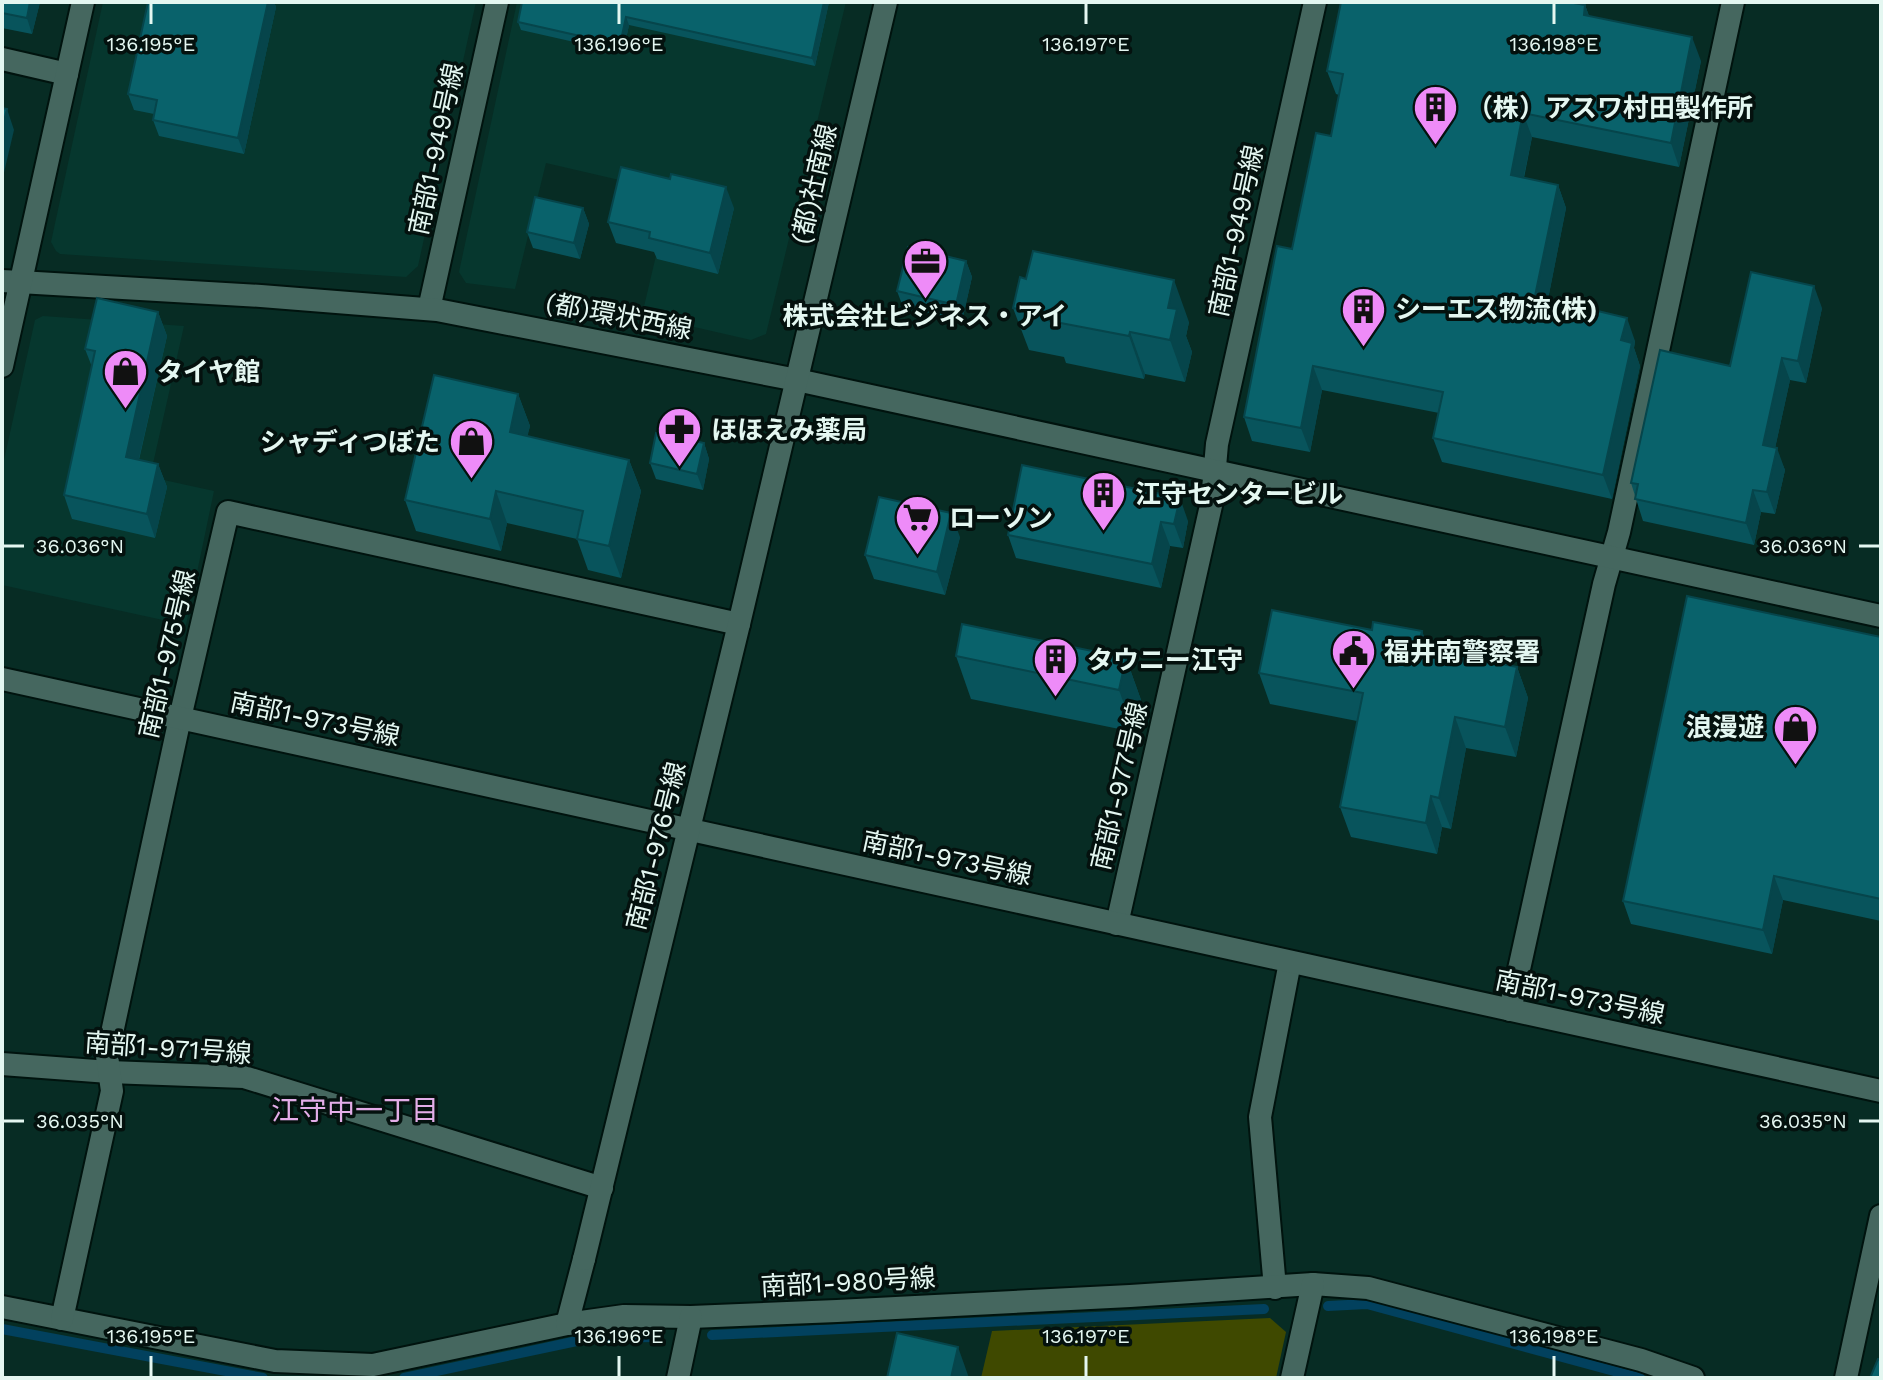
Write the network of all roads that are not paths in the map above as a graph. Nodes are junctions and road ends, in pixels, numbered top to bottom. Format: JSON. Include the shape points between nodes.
{"nodes":[{"id":1,"x":83,"y":2,"type":"edge"},
{"id":2,"x":497,"y":2,"type":"edge"},
{"id":3,"x":886,"y":2,"type":"edge"},
{"id":4,"x":1315,"y":2,"type":"edge"},
{"id":5,"x":1733,"y":2,"type":"edge"},
{"id":6,"x":2,"y":59,"type":"edge"},
{"id":7,"x":67,"y":74,"type":"junction"},
{"id":8,"x":11,"y":281,"type":"edge"},
{"id":9,"x":429,"y":309,"type":"junction"},
{"id":10,"x":2,"y":366,"type":"edge"},
{"id":11,"x":797,"y":380,"type":"junction"},
{"id":12,"x":1215,"y":472,"type":"junction"},
{"id":13,"x":1612,"y":557,"type":"junction"},
{"id":14,"x":1881,"y":616,"type":"edge"},
{"id":15,"x":739,"y":624,"type":"junction"},
{"id":16,"x":2,"y":679,"type":"edge"},
{"id":17,"x":180,"y":718,"type":"junction"},
{"id":18,"x":688,"y":830,"type":"junction"},
{"id":19,"x":1117,"y":924,"type":"junction"},
{"id":20,"x":1290,"y":962,"type":"junction"},
{"id":21,"x":1510,"y":1010,"type":"junction"},
{"id":22,"x":2,"y":1064,"type":"edge"},
{"id":23,"x":109,"y":1072,"type":"junction"},
{"id":24,"x":1881,"y":1091,"type":"edge"},
{"id":25,"x":602,"y":1188,"type":"junction"},
{"id":26,"x":1881,"y":1216,"type":"edge"},
{"id":27,"x":1313,"y":1284,"type":"junction"},
{"id":28,"x":1275,"y":1288,"type":"junction"},
{"id":29,"x":2,"y":1307,"type":"edge"},
{"id":30,"x":691,"y":1317,"type":"junction"},
{"id":31,"x":62,"y":1319,"type":"junction"},
{"id":32,"x":567,"y":1324,"type":"junction"},
{"id":33,"x":678,"y":1378,"type":"edge"},
{"id":34,"x":1292,"y":1378,"type":"edge"},
{"id":35,"x":1693,"y":1378,"type":"edge"},
{"id":36,"x":1846,"y":1378,"type":"edge"}],
"edges":[{"from":1,"to":7,"type":"street"},
{"from":2,"to":9,"type":"street","name":"南部1-949号線"},
{"from":3,"to":11,"type":"street","name":"(都)社南線"},
{"from":4,"to":12,"type":"street","name":"南部1-949号線"},
{"from":5,"to":13,"type":"street"},
{"from":6,"to":7,"type":"street"},
{"from":7,"to":8,"type":"street"},
{"from":8,"to":9,"type":"street","name":"(都)環状西線"},
{"from":8,"to":10,"type":"street"},
{"from":9,"to":11,"type":"street","name":"(都)環状西線"},
{"from":11,"to":12,"type":"street","name":"(都)環状西線"},
{"from":11,"to":15,"type":"street","name":"南部1-976号線"},
{"from":12,"to":13,"type":"street","name":"(都)環状西線"},
{"from":12,"to":19,"type":"street","name":"南部1-977号線"},
{"from":13,"to":14,"type":"street","name":"(都)環状西線"},
{"from":13,"to":21,"type":"street"},
{"from":15,"to":17,"type":"street","name":"南部1-975号線","via":[[228,512]]},
{"from":15,"to":18,"type":"street","name":"南部1-976号線"},
{"from":16,"to":17,"type":"street","name":"南部1-973号線"},
{"from":17,"to":18,"type":"street","name":"南部1-973号線"},
{"from":17,"to":23,"type":"street","name":"南部1-975号線","via":[[107,1056]]},
{"from":18,"to":19,"type":"street","name":"南部1-973号線"},
{"from":18,"to":25,"type":"street","name":"南部1-976号線"},
{"from":19,"to":20,"type":"street","name":"南部1-973号線"},
{"from":20,"to":21,"type":"street","name":"南部1-973号線"},
{"from":20,"to":28,"type":"street","via":[[1260,1117]]},
{"from":21,"to":24,"type":"street","name":"南部1-973号線"},
{"from":22,"to":23,"type":"street","name":"南部1-971号線"},
{"from":23,"to":25,"type":"street","name":"南部1-971号線","via":[[244,1077]]},
{"from":23,"to":31,"type":"street","name":"南部1-975号線","via":[[112,1091]]},
{"from":25,"to":32,"type":"street","name":"南部1-976号線"},
{"from":26,"to":36,"type":"street"},
{"from":27,"to":28,"type":"street","name":"南部1-980号線"},
{"from":27,"to":34,"type":"street"},
{"from":27,"to":35,"type":"street","name":"南部1-980号線","via":[[1368,1288]]},
{"from":28,"to":30,"type":"street","name":"南部1-980号線"},
{"from":29,"to":31,"type":"street","name":"南部1-980号線"},
{"from":30,"to":32,"type":"street","name":"南部1-980号線","via":[[624,1316]]},
{"from":30,"to":33,"type":"street"},
{"from":31,"to":32,"type":"street","name":"南部1-980号線","via":[[275,1361],[373,1365]]}]}
